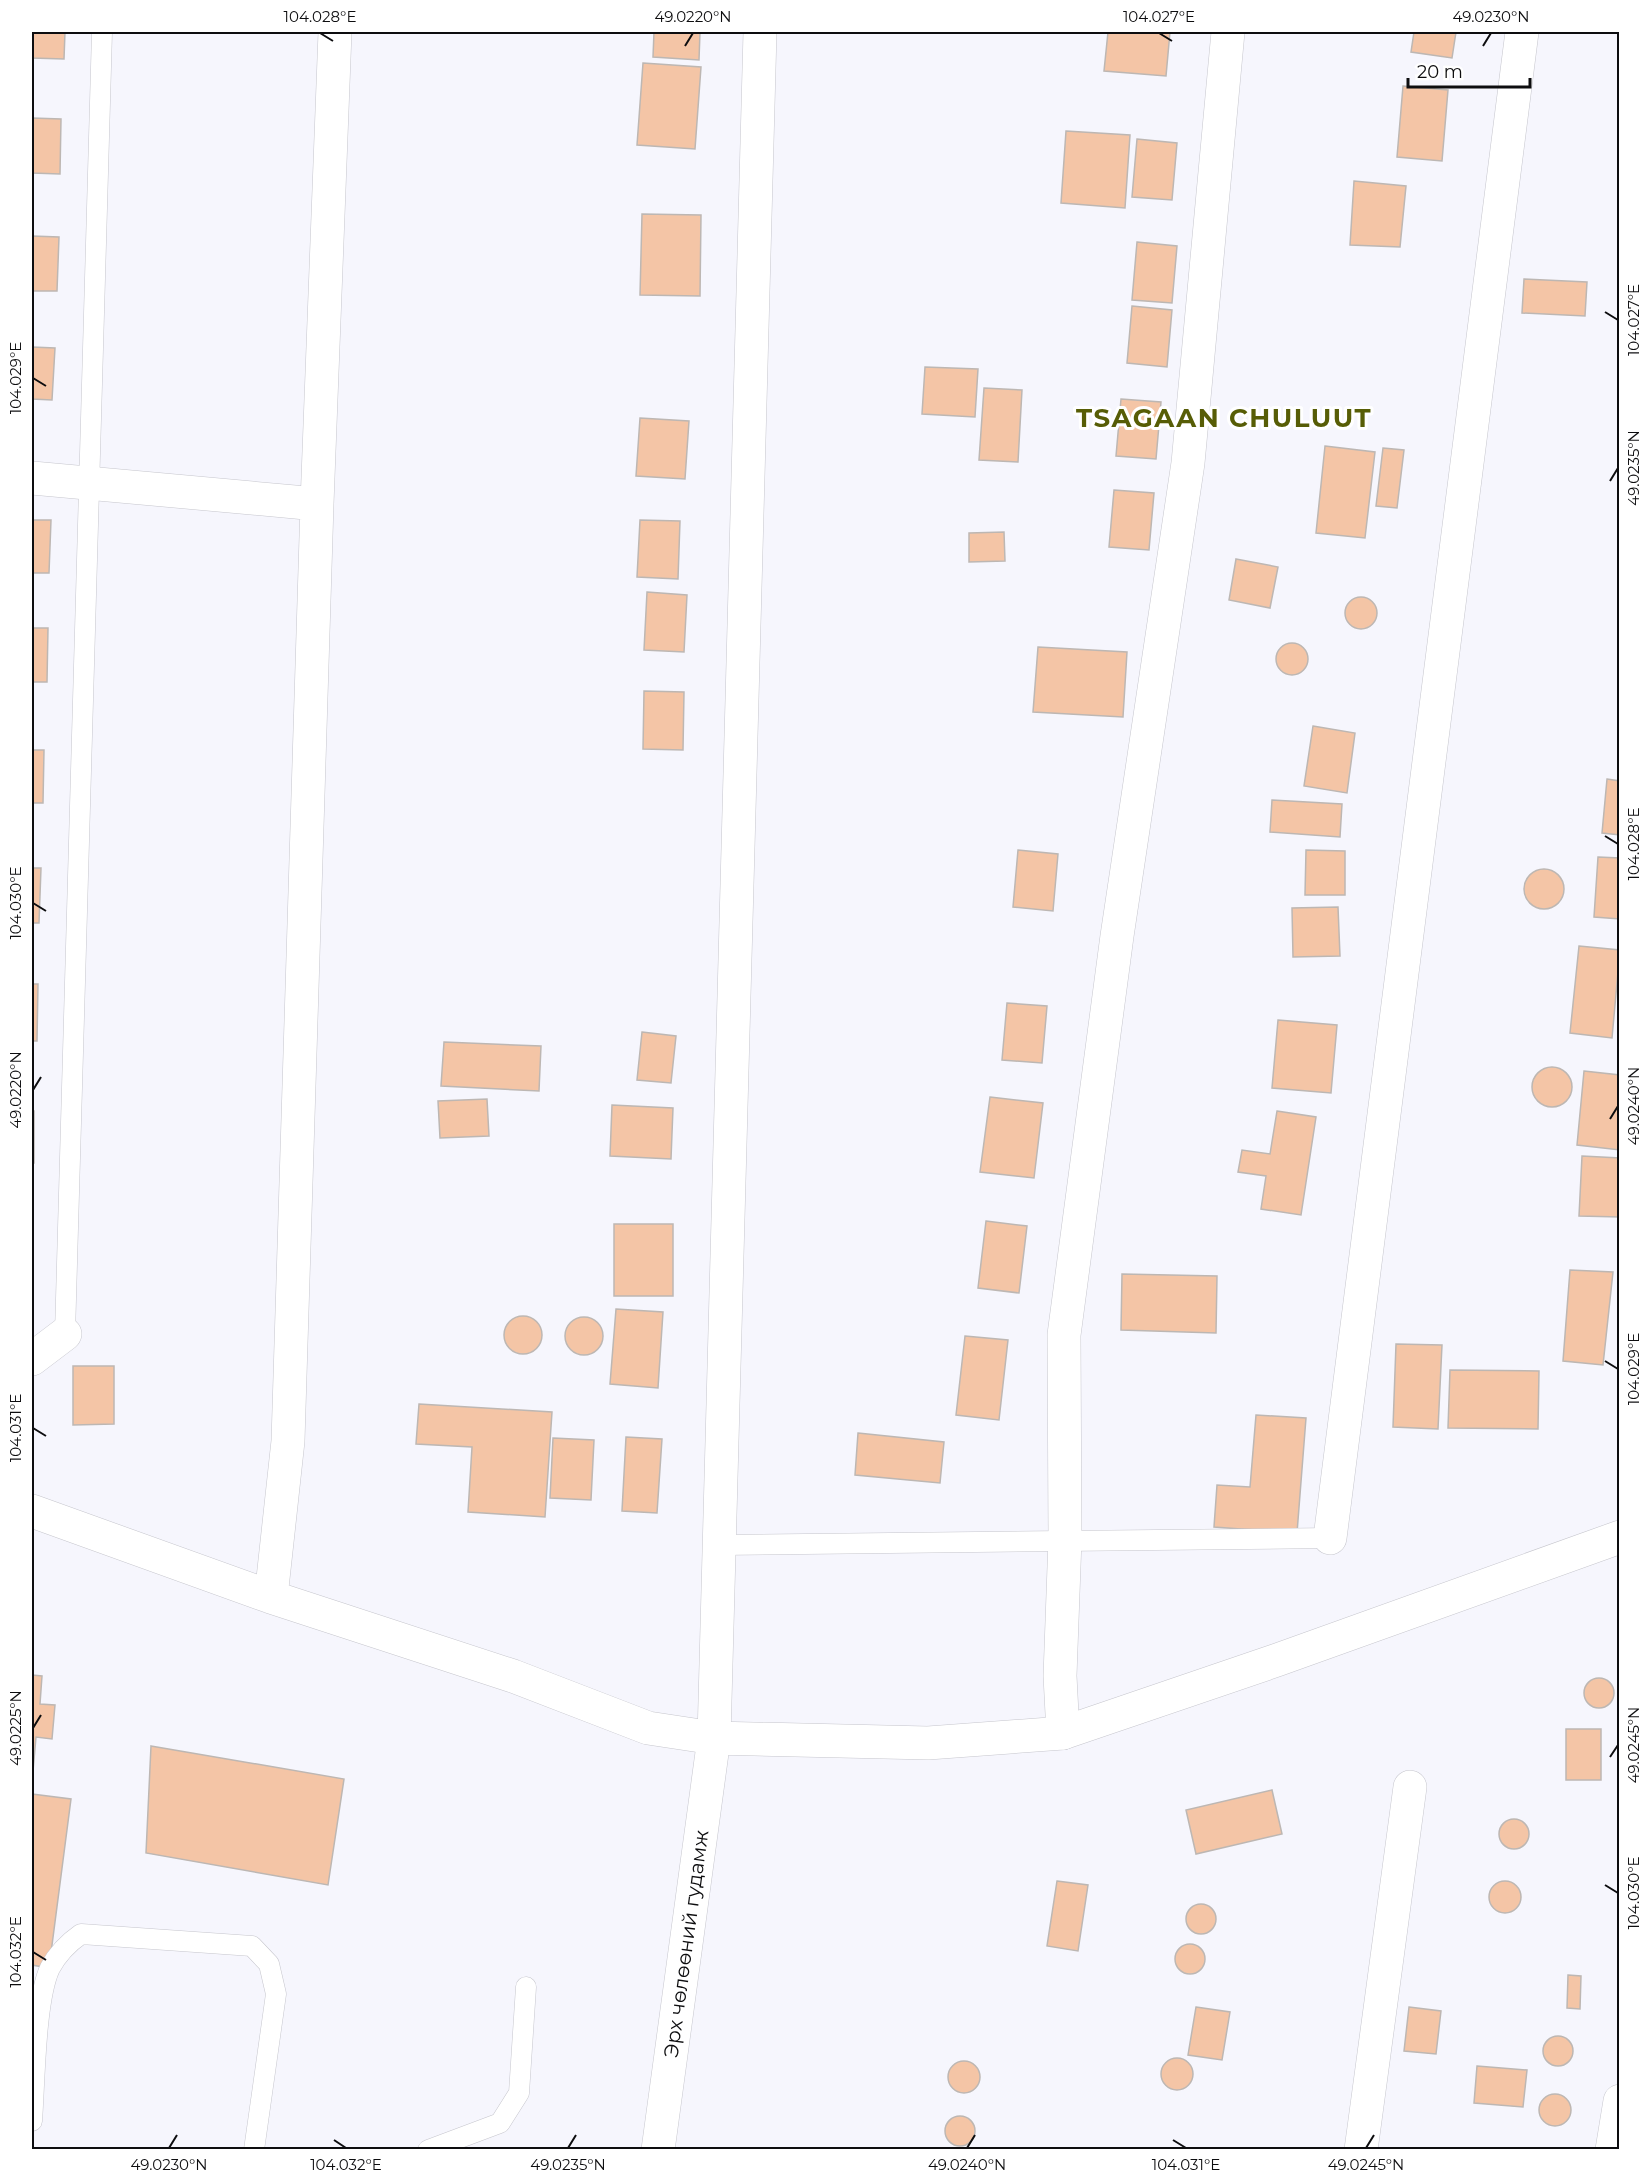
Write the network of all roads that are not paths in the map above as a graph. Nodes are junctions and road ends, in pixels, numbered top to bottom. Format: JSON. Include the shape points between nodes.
{"nodes":[{"id":1,"x":102,"y":32,"type":"edge"},
{"id":2,"x":335,"y":32,"type":"edge"},
{"id":3,"x":760,"y":32,"type":"edge"},
{"id":4,"x":1228,"y":32,"type":"edge"},
{"id":5,"x":1522,"y":32,"type":"edge"},
{"id":6,"x":32,"y":478,"type":"edge"},
{"id":7,"x":90,"y":483,"type":"junction"},
{"id":8,"x":317,"y":504,"type":"junction"},
{"id":9,"x":65,"y":1334,"type":"joint"},
{"id":10,"x":32,"y":1359,"type":"edge"},
{"id":11,"x":32,"y":1511,"type":"edge"},
{"id":12,"x":1620,"y":1537,"type":"edge"},
{"id":13,"x":1330,"y":1538,"type":"joint"},
{"id":14,"x":1065,"y":1539,"type":"junction"},
{"id":15,"x":719,"y":1545,"type":"junction"},
{"id":16,"x":271,"y":1597,"type":"junction"},
{"id":17,"x":1063,"y":1733,"type":"junction"},
{"id":18,"x":714,"y":1738,"type":"junction"},
{"id":19,"x":1410,"y":1787,"type":"dead end"},
{"id":20,"x":526,"y":1987,"type":"dead end"},
{"id":21,"x":1620,"y":2101,"type":"edge"},
{"id":22,"x":32,"y":2121,"type":"edge"},
{"id":23,"x":254,"y":2150,"type":"edge"},
{"id":24,"x":428,"y":2150,"type":"edge"},
{"id":25,"x":658,"y":2150,"type":"edge"},
{"id":26,"x":1361,"y":2150,"type":"edge"},
{"id":27,"x":1612,"y":2150,"type":"edge"}],
"edges":[{"from":1,"to":7,"type":"lane"},
{"from":2,"to":8,"type":"street"},
{"from":3,"to":15,"type":"street","name":"Эрх чөлөөний гудамж"},
{"from":4,"to":14,"type":"street","via":[[1188,463],[1117,936],[1064,1335]]},
{"from":5,"to":13,"type":"street"},
{"from":6,"to":7,"type":"street"},
{"from":7,"to":8,"type":"street"},
{"from":7,"to":9,"type":"lane"},
{"from":8,"to":16,"type":"street","via":[[288,1441]]},
{"from":9,"to":10,"type":"street"},
{"from":11,"to":16,"type":"street"},
{"from":12,"to":17,"type":"street"},
{"from":13,"to":14,"type":"lane"},
{"from":14,"to":15,"type":"lane"},
{"from":14,"to":17,"type":"street","via":[[1060,1676]]},
{"from":15,"to":18,"type":"street","name":"Эрх чөлөөний гудамж"},
{"from":16,"to":18,"type":"street","via":[[513,1676],[648,1728]]},
{"from":17,"to":18,"type":"street","via":[[928,1743]]},
{"from":18,"to":25,"type":"street","name":"Эрх чөлөөний гудамж"},
{"from":19,"to":26,"type":"street"},
{"from":20,"to":24,"type":"lane","via":[[519,2093],[500,2123]]},
{"from":21,"to":27,"type":"street"},
{"from":22,"to":23,"type":"lane","via":[[42,1998],[50,1969],[66,1944],[81,1934],[252,1946],[269,1964],[276,1994]]}]}
